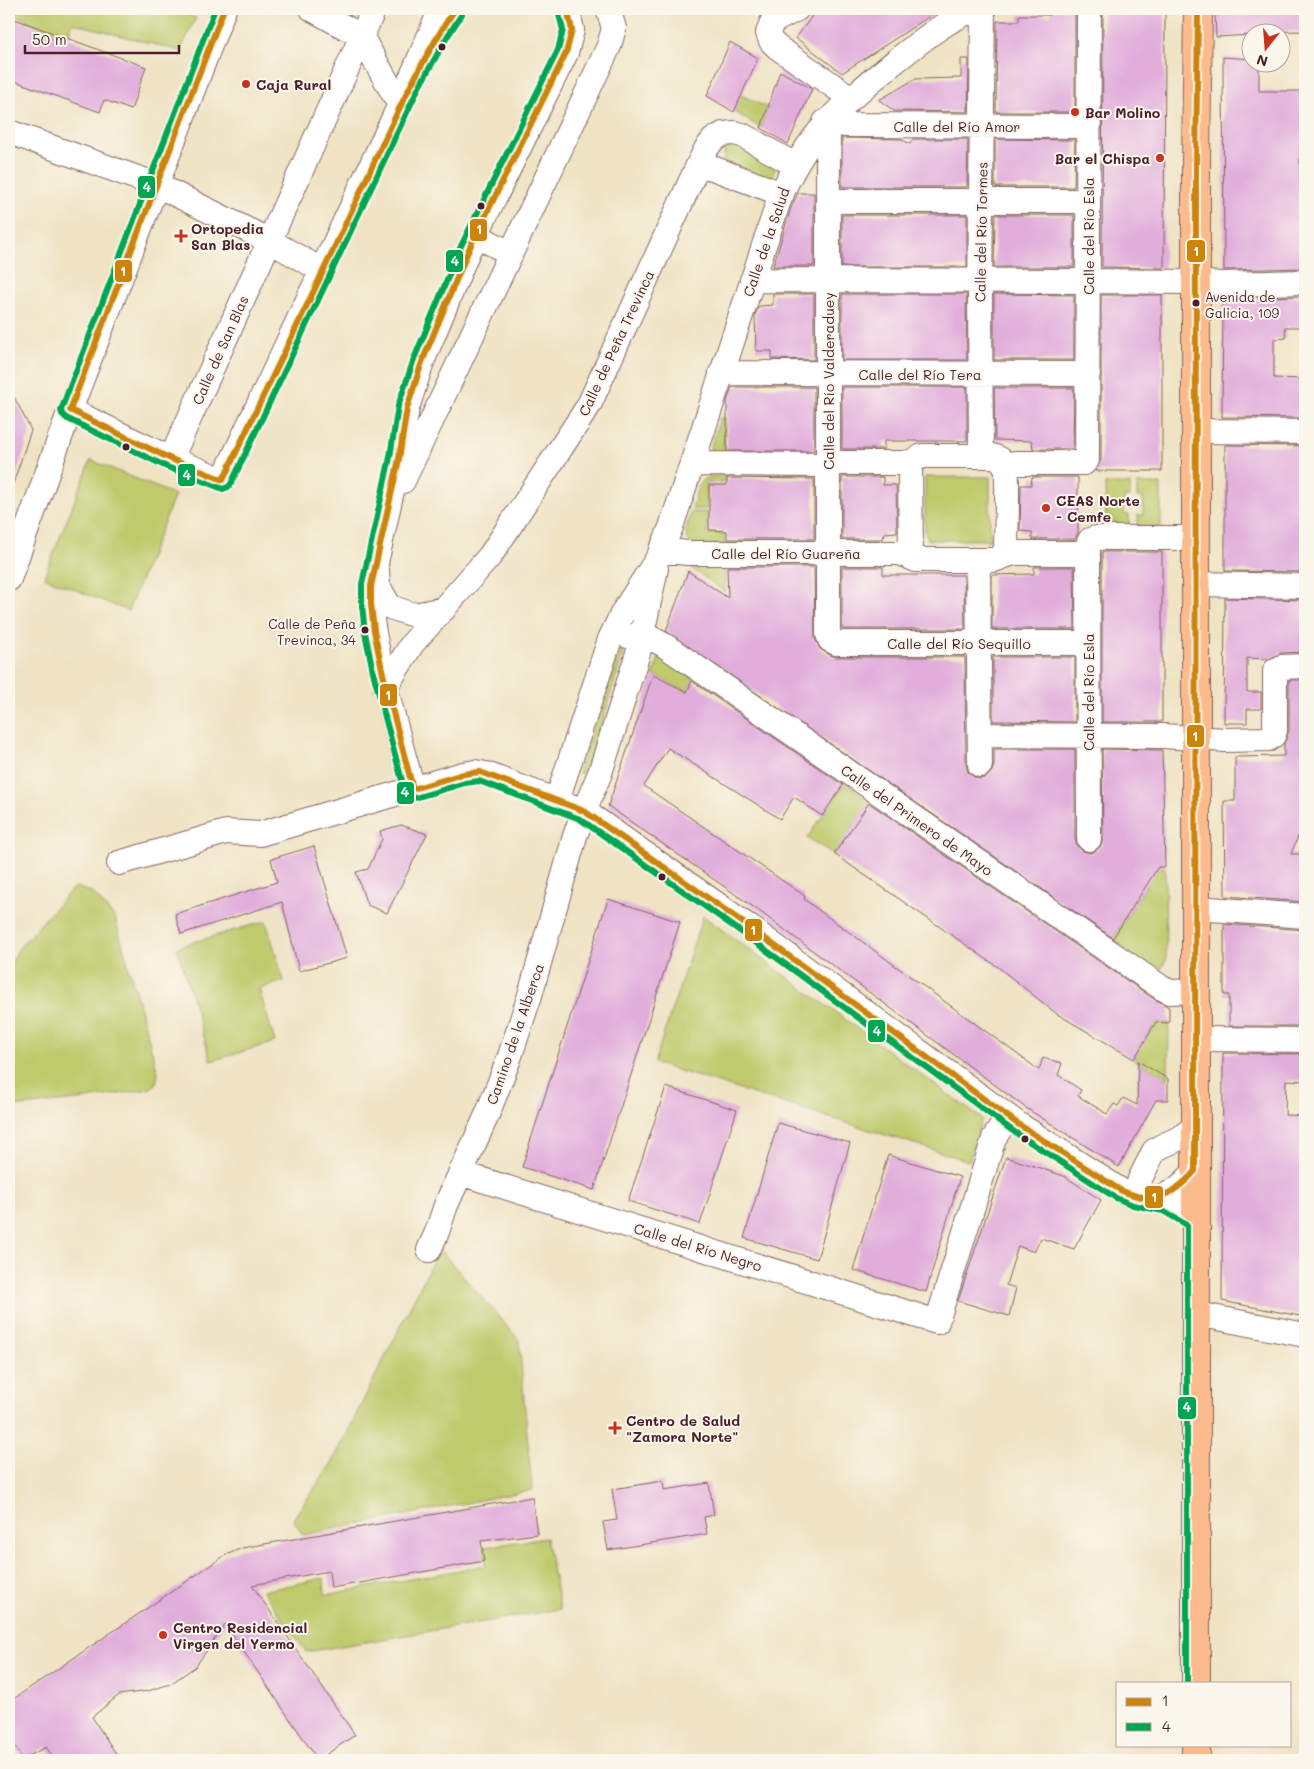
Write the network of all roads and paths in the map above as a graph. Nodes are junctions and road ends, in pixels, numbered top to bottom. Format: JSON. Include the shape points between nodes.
{"nodes":[{"id":1,"x":224,"y":9,"type":"edge"},
{"id":2,"x":312,"y":9,"type":"edge"},
{"id":3,"x":374,"y":9,"type":"edge"},
{"id":4,"x":441,"y":9,"type":"edge"},
{"id":5,"x":455,"y":9,"type":"edge"},
{"id":6,"x":567,"y":9,"type":"edge"},
{"id":7,"x":608,"y":9,"type":"edge"},
{"id":8,"x":797,"y":9,"type":"edge"},
{"id":9,"x":976,"y":9,"type":"edge"},
{"id":10,"x":983,"y":9,"type":"edge"},
{"id":11,"x":1089,"y":9,"type":"edge"},
{"id":12,"x":1198,"y":9,"type":"edge"},
{"id":13,"x":361,"y":36,"type":"junction"},
{"id":14,"x":851,"y":98,"type":"junction"},
{"id":15,"x":400,"y":105,"type":"junction"},
{"id":16,"x":825,"y":122,"type":"junction"},
{"id":17,"x":982,"y":126,"type":"junction"},
{"id":18,"x":1089,"y":126,"type":"junction"},
{"id":19,"x":9,"y":132,"type":"edge"},
{"id":20,"x":699,"y":163,"type":"junction"},
{"id":21,"x":789,"y":178,"type":"junction"},
{"id":22,"x":157,"y":185,"type":"junction"},
{"id":23,"x":828,"y":192,"type":"junction"},
{"id":24,"x":1088,"y":200,"type":"junction"},
{"id":25,"x":982,"y":201,"type":"junction"},
{"id":26,"x":476,"y":235,"type":"junction"},
{"id":27,"x":270,"y":241,"type":"junction"},
{"id":28,"x":511,"y":254,"type":"junction"},
{"id":29,"x":323,"y":271,"type":"junction"},
{"id":30,"x":752,"y":280,"type":"junction"},
{"id":31,"x":828,"y":280,"type":"junction"},
{"id":32,"x":981,"y":281,"type":"junction"},
{"id":33,"x":1088,"y":282,"type":"junction"},
{"id":34,"x":1196,"y":282,"type":"junction"},
{"id":35,"x":1305,"y":282,"type":"edge"},
{"id":36,"x":721,"y":373,"type":"junction"},
{"id":37,"x":828,"y":374,"type":"junction"},
{"id":38,"x":981,"y":374,"type":"junction"},
{"id":39,"x":1088,"y":374,"type":"junction"},
{"id":40,"x":70,"y":410,"type":"junction"},
{"id":41,"x":1196,"y":431,"type":"junction"},
{"id":42,"x":1305,"y":432,"type":"edge"},
{"id":43,"x":981,"y":456,"type":"junction"},
{"id":44,"x":171,"y":459,"type":"junction"},
{"id":45,"x":913,"y":461,"type":"junction"},
{"id":46,"x":692,"y":464,"type":"junction"},
{"id":47,"x":828,"y":464,"type":"junction"},
{"id":48,"x":1005,"y":466,"type":"junction"},
{"id":49,"x":385,"y":524,"type":"junction"},
{"id":50,"x":1196,"y":538,"type":"junction"},
{"id":51,"x":1088,"y":549,"type":"junction"},
{"id":52,"x":661,"y":550,"type":"junction"},
{"id":53,"x":828,"y":553,"type":"junction"},
{"id":54,"x":911,"y":556,"type":"junction"},
{"id":55,"x":1003,"y":556,"type":"junction"},
{"id":56,"x":978,"y":560,"type":"junction"},
{"id":57,"x":376,"y":564,"type":"junction"},
{"id":58,"x":9,"y":579,"type":"edge"},
{"id":59,"x":1196,"y":584,"type":"junction"},
{"id":60,"x":1305,"y":586,"type":"edge"},
{"id":61,"x":444,"y":609,"type":"junction"},
{"id":62,"x":642,"y":636,"type":"junction"},
{"id":63,"x":610,"y":640,"type":"junction"},
{"id":64,"x":830,"y":640,"type":"joint"},
{"id":65,"x":1088,"y":642,"type":"junction"},
{"id":66,"x":980,"y":643,"type":"junction"},
{"id":67,"x":1305,"y":666,"type":"edge"},
{"id":68,"x":385,"y":688,"type":"junction"},
{"id":69,"x":980,"y":735,"type":"junction"},
{"id":70,"x":1088,"y":735,"type":"junction"},
{"id":71,"x":1196,"y":738,"type":"junction"},
{"id":72,"x":980,"y":766,"type":"dead end"},
{"id":73,"x":413,"y":789,"type":"junction"},
{"id":74,"x":556,"y":800,"type":"junction"},
{"id":75,"x":584,"y":811,"type":"junction"},
{"id":76,"x":1089,"y":839,"type":"dead end"},
{"id":77,"x":119,"y":863,"type":"dead end"},
{"id":78,"x":1196,"y":908,"type":"junction"},
{"id":79,"x":1305,"y":916,"type":"edge"},
{"id":80,"x":1196,"y":991,"type":"junction"},
{"id":81,"x":1196,"y":1039,"type":"junction"},
{"id":82,"x":1305,"y":1040,"type":"edge"},
{"id":83,"x":1008,"y":1117,"type":"junction"},
{"id":84,"x":1195,"y":1126,"type":"junction"},
{"id":85,"x":1195,"y":1171,"type":"junction"},
{"id":86,"x":460,"y":1173,"type":"junction"},
{"id":87,"x":1142,"y":1198,"type":"junction"},
{"id":88,"x":1196,"y":1221,"type":"junction"},
{"id":89,"x":429,"y":1250,"type":"dead end"},
{"id":90,"x":1197,"y":1314,"type":"junction"},
{"id":91,"x":1305,"y":1334,"type":"edge"},
{"id":92,"x":1196,"y":1682,"type":"edge"},
{"id":93,"x":1196,"y":1746,"type":"edge"},
{"id":94,"x":1196,"y":1760,"type":"edge"}],
"edges":[{"from":1,"to":22,"type":"street"},
{"from":2,"to":13,"type":"street"},
{"from":3,"to":13,"type":"street","name":"Calle de San Blas"},
{"from":4,"to":15,"type":"street"},
{"from":5,"to":15,"type":"street"},
{"from":6,"to":26,"type":"street","via":[[572,30],[566,53]]},
{"from":7,"to":28,"type":"street","via":[[614,28],[609,46]]},
{"from":8,"to":14,"type":"street","via":[[772,22],[768,33],[771,41]]},
{"from":9,"to":14,"type":"street","name":"Calle de la Salud","via":[[935,31]]},
{"from":10,"to":17,"type":"street","name":"Calle del Río Tormes"},
{"from":11,"to":18,"type":"street","name":"Calle del Río Esla"},
{"from":12,"to":34,"type":"highway"},
{"from":13,"to":15,"type":"street"},
{"from":13,"to":27,"type":"street","name":"Calle de San Blas"},
{"from":14,"to":16,"type":"street","name":"Calle de la Salud"},
{"from":15,"to":29,"type":"street"},
{"from":16,"to":17,"type":"street","name":"Calle del Río Amor"},
{"from":16,"to":21,"type":"street","name":"Calle de la Salud"},
{"from":16,"to":23,"type":"street","name":"Calle del Río Valderaduey","via":[[828,133]]},
{"from":17,"to":18,"type":"street","name":"Calle del Río Amor"},
{"from":17,"to":25,"type":"street","name":"Calle del Río Tormes"},
{"from":18,"to":24,"type":"street","name":"Calle del Río Esla"},
{"from":19,"to":22,"type":"street"},
{"from":20,"to":21,"type":"street"},
{"from":20,"to":21,"type":"street","name":"Calle de Peña Trevinca","via":[[713,140],[723,134],[734,133],[742,135]]},
{"from":20,"to":61,"type":"street","name":"Calle de Peña Trevinca","via":[[589,404],[490,556]]},
{"from":21,"to":23,"type":"street","via":[[799,173],[810,173],[818,176]]},
{"from":21,"to":30,"type":"street","name":"Calle de la Salud"},
{"from":22,"to":27,"type":"street"},
{"from":22,"to":40,"type":"street"},
{"from":23,"to":25,"type":"street"},
{"from":23,"to":31,"type":"street","name":"Calle del Río Valderaduey"},
{"from":24,"to":25,"type":"street"},
{"from":24,"to":33,"type":"street","name":"Calle del Río Esla"},
{"from":25,"to":32,"type":"street","name":"Calle del Río Tormes"},
{"from":26,"to":28,"type":"street"},
{"from":26,"to":49,"type":"street","via":[[422,362],[407,408]]},
{"from":27,"to":29,"type":"street"},
{"from":27,"to":44,"type":"street","name":"Calle de San Blas"},
{"from":28,"to":49,"type":"street","via":[[406,473]]},
{"from":29,"to":44,"type":"street","via":[[223,480]]},
{"from":30,"to":31,"type":"street"},
{"from":30,"to":36,"type":"street","name":"Calle de la Salud"},
{"from":31,"to":32,"type":"street"},
{"from":31,"to":37,"type":"street","name":"Calle del Río Valderaduey"},
{"from":32,"to":33,"type":"street"},
{"from":32,"to":38,"type":"street","name":"Calle del Río Tormes"},
{"from":33,"to":34,"type":"street"},
{"from":33,"to":39,"type":"street","name":"Calle del Río Esla"},
{"from":34,"to":35,"type":"street"},
{"from":34,"to":41,"type":"highway"},
{"from":36,"to":37,"type":"street","name":"Calle del Río Tera"},
{"from":36,"to":46,"type":"street","name":"Calle de la Salud"},
{"from":37,"to":38,"type":"street","name":"Calle del Río Tera"},
{"from":37,"to":47,"type":"street","name":"Calle del Río Valderaduey"},
{"from":38,"to":39,"type":"street","name":"Calle del Río Tera"},
{"from":38,"to":43,"type":"street","name":"Calle del Río Tormes"},
{"from":39,"to":48,"type":"street","name":"Calle del Río Esla","via":[[1086,462]]},
{"from":40,"to":44,"type":"street"},
{"from":40,"to":58,"type":"street"},
{"from":41,"to":42,"type":"street"},
{"from":41,"to":50,"type":"highway"},
{"from":43,"to":45,"type":"street","via":[[925,456]]},
{"from":43,"to":48,"type":"street","via":[[1001,459]]},
{"from":45,"to":47,"type":"street"},
{"from":45,"to":54,"type":"street","via":[[910,469]]},
{"from":46,"to":47,"type":"street"},
{"from":46,"to":52,"type":"street","name":"Calle de la Salud"},
{"from":47,"to":53,"type":"street","name":"Calle del Río Valderaduey"},
{"from":48,"to":55,"type":"street","via":[[1006,547]]},
{"from":49,"to":57,"type":"street"},
{"from":50,"to":51,"type":"street","via":[[1096,538],[1090,540]]},
{"from":50,"to":59,"type":"highway"},
{"from":51,"to":55,"type":"street"},
{"from":51,"to":65,"type":"street","name":"Calle del Río Esla"},
{"from":52,"to":53,"type":"street","name":"Calle del Río Guareña","via":[[687,553]]},
{"from":52,"to":62,"type":"street","name":"Camino de la Alberca"},
{"from":52,"to":63,"type":"street"},
{"from":53,"to":54,"type":"street","name":"Calle del Río Guareña","via":[[900,553]]},
{"from":53,"to":64,"type":"street","name":"Calle del Río Valderaduey"},
{"from":54,"to":56,"type":"street","name":"Calle del Río Guareña","via":[[920,560]]},
{"from":55,"to":56,"type":"street","name":"Calle del Río Guareña","via":[[996,560]]},
{"from":56,"to":66,"type":"street"},
{"from":57,"to":61,"type":"street","via":[[378,586],[390,607],[414,615]]},
{"from":57,"to":68,"type":"street","via":[[370,604]]},
{"from":59,"to":60,"type":"street"},
{"from":59,"to":71,"type":"highway"},
{"from":61,"to":68,"type":"street","name":"Calle de Peña Trevinca","via":[[412,644]]},
{"from":62,"to":63,"type":"street"},
{"from":62,"to":75,"type":"street","name":"Camino de la Alberca","via":[[600,773]]},
{"from":62,"to":80,"type":"street","name":"Calle del Primero de Mayo","via":[[664,645],[1162,988],[1170,992]]},
{"from":63,"to":74,"type":"street"},
{"from":64,"to":66,"type":"street","name":"Calle del Río Sequillo","via":[[836,643]]},
{"from":65,"to":66,"type":"street","name":"Calle del Río Sequillo"},
{"from":65,"to":70,"type":"street","name":"Calle del Río Esla"},
{"from":66,"to":69,"type":"street"},
{"from":67,"to":71,"type":"street","via":[[1282,667],[1275,671],[1274,731],[1270,738]]},
{"from":68,"to":73,"type":"street"},
{"from":69,"to":70,"type":"street"},
{"from":69,"to":72,"type":"street"},
{"from":70,"to":71,"type":"street"},
{"from":70,"to":76,"type":"street","name":"Calle del Río Esla"},
{"from":71,"to":78,"type":"highway"},
{"from":73,"to":74,"type":"street","via":[[480,772]]},
{"from":73,"to":77,"type":"street","via":[[260,834],[226,832]]},
{"from":74,"to":75,"type":"street"},
{"from":75,"to":83,"type":"street","via":[[746,924]]},
{"from":75,"to":86,"type":"street","name":"Camino de la Alberca","via":[[520,1026]]},
{"from":78,"to":79,"type":"street"},
{"from":78,"to":80,"type":"highway"},
{"from":80,"to":81,"type":"highway"},
{"from":81,"to":82,"type":"street"},
{"from":81,"to":84,"type":"highway"},
{"from":83,"to":86,"type":"street","name":"Calle del Río Negro","via":[[994,1138],[936,1322]]},
{"from":83,"to":87,"type":"street","via":[[1112,1186]]},
{"from":84,"to":85,"type":"highway"},
{"from":84,"to":87,"type":"street","via":[[1154,1151],[1140,1178]]},
{"from":85,"to":87,"type":"street","via":[[1169,1194],[1158,1199]]},
{"from":85,"to":88,"type":"highway"},
{"from":86,"to":89,"type":"street","name":"Camino de la Alberca"},
{"from":87,"to":88,"type":"street","via":[[1174,1206]]},
{"from":88,"to":90,"type":"highway"},
{"from":90,"to":91,"type":"street"},
{"from":90,"to":92,"type":"highway"},
{"from":93,"to":94,"type":"highway"}]}
